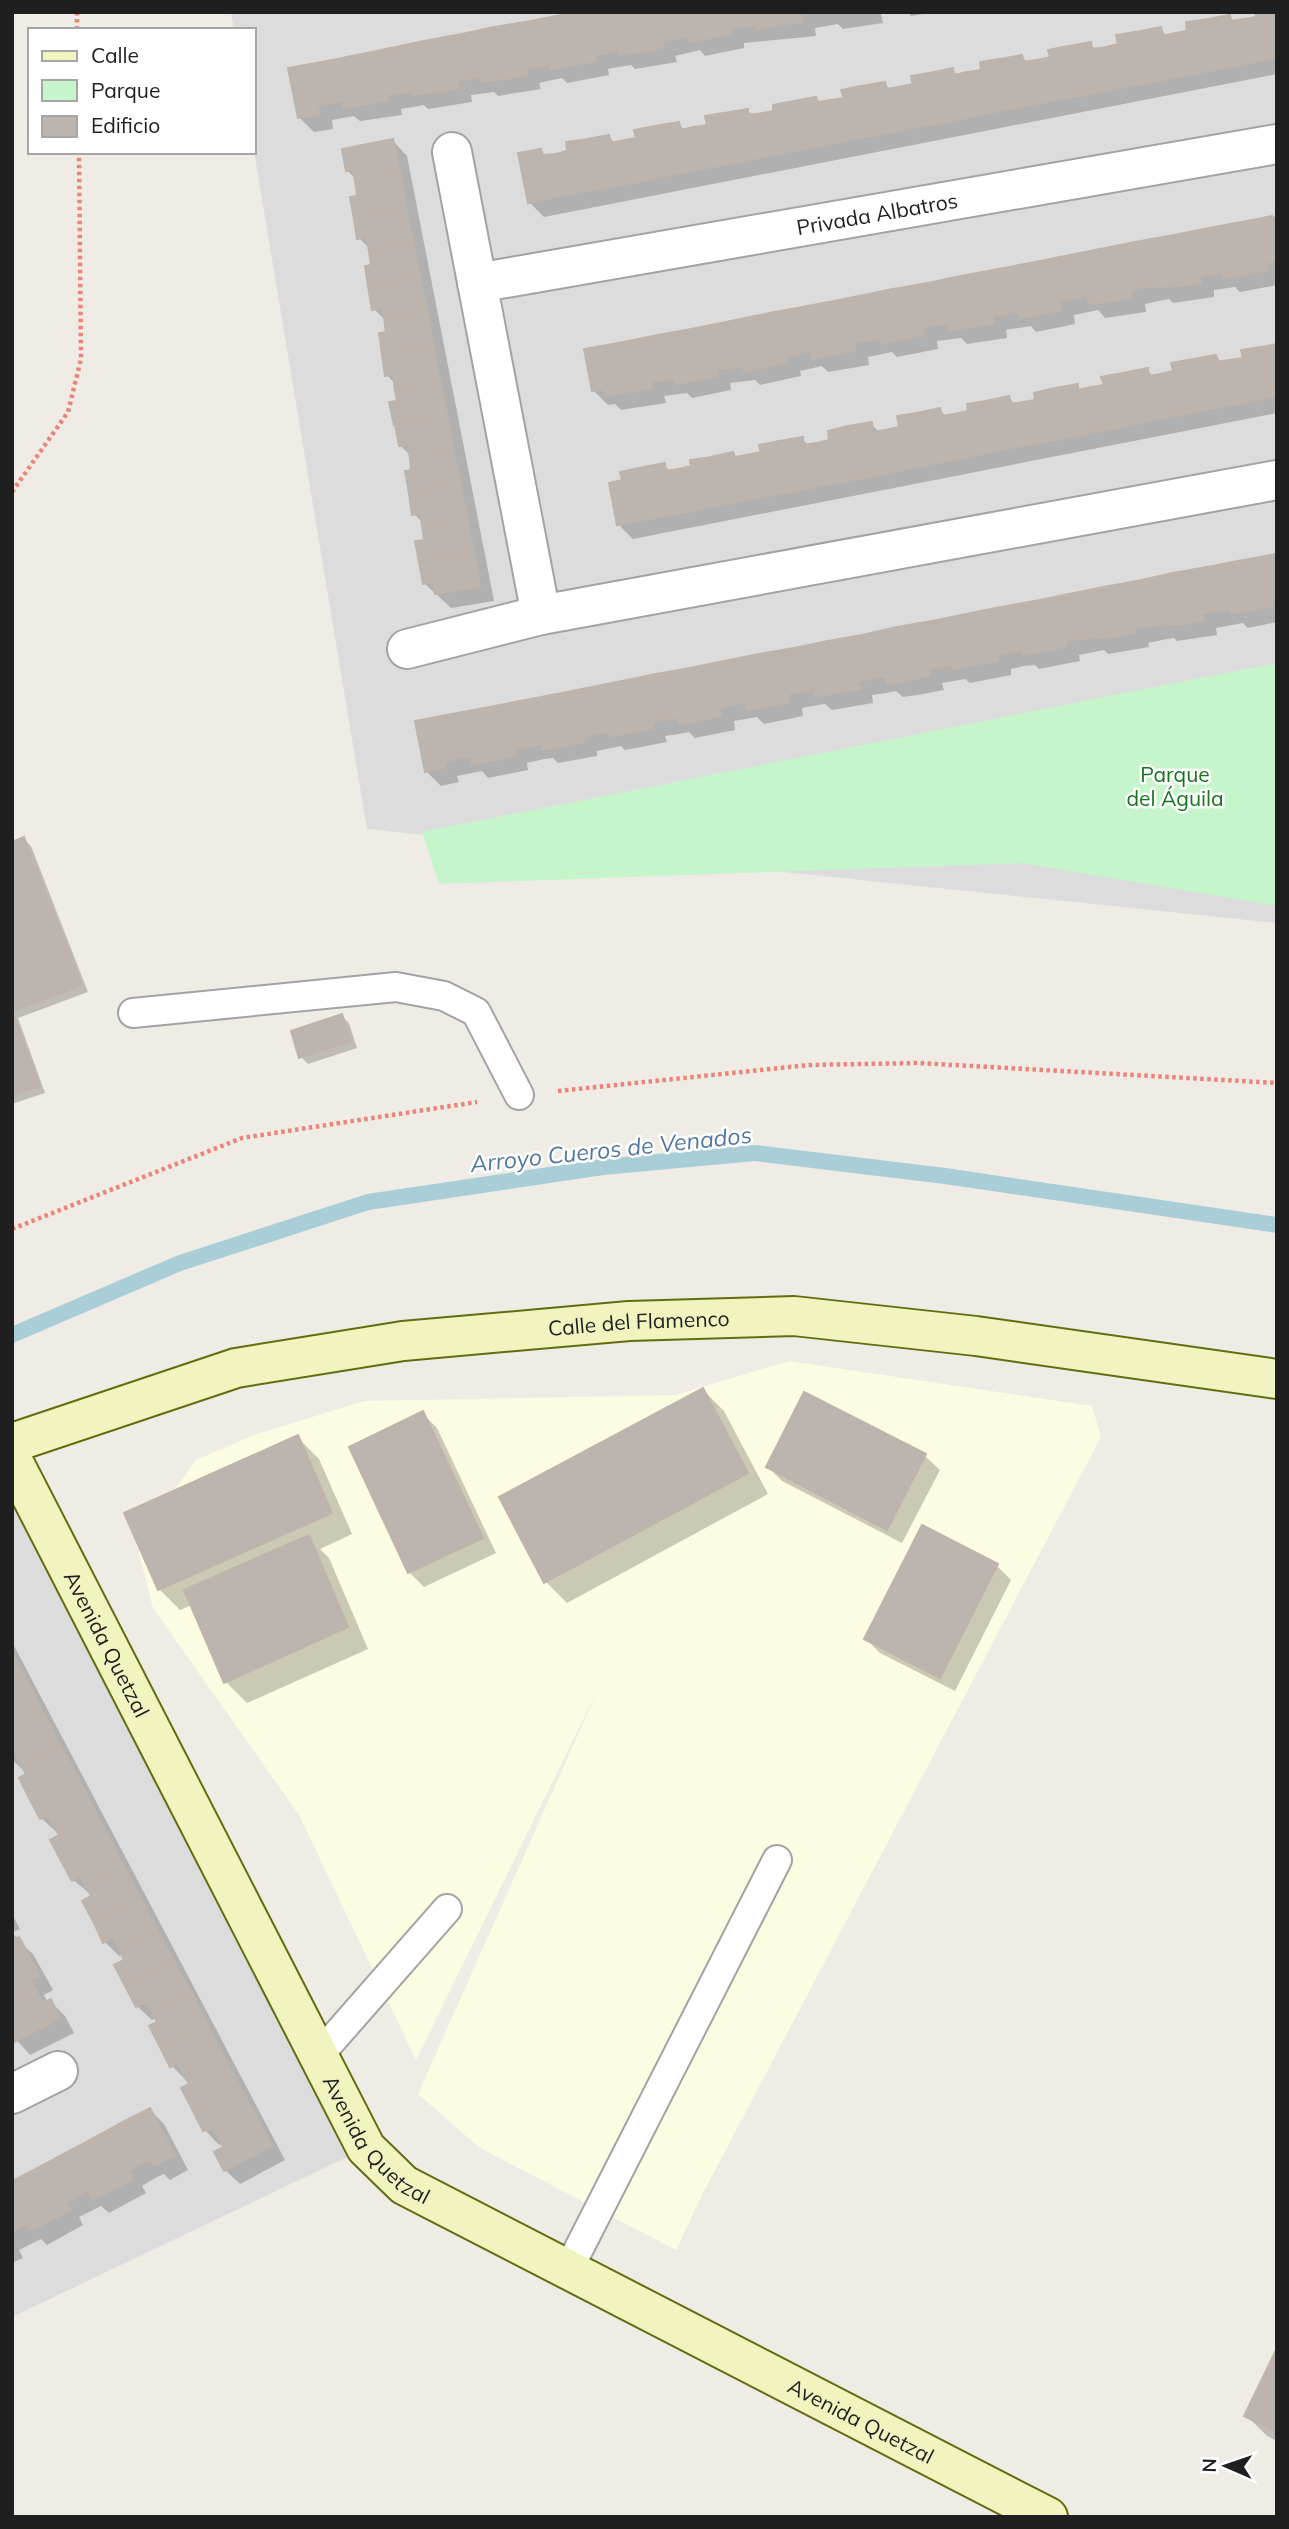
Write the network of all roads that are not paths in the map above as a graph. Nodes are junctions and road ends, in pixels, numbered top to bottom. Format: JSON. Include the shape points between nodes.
{"nodes":[{"id":1,"x":1277,"y":144,"type":"edge"},
{"id":2,"x":452,"y":152,"type":"dead end"},
{"id":3,"x":477,"y":283,"type":"junction"},
{"id":4,"x":1277,"y":480,"type":"edge"},
{"id":5,"x":541,"y":615,"type":"junction"},
{"id":6,"x":407,"y":649,"type":"dead end"},
{"id":7,"x":133,"y":1013,"type":"dead end"},
{"id":8,"x":519,"y":1094,"type":"road end"},
{"id":9,"x":1277,"y":1379,"type":"edge"},
{"id":10,"x":12,"y":1443,"type":"edge"},
{"id":11,"x":12,"y":1459,"type":"edge"},
{"id":12,"x":777,"y":1860,"type":"dead end"},
{"id":13,"x":447,"y":1909,"type":"dead end"},
{"id":14,"x":319,"y":2054,"type":"junction"},
{"id":15,"x":58,"y":2071,"type":"dead end"},
{"id":16,"x":12,"y":2094,"type":"edge"},
{"id":17,"x":568,"y":2270,"type":"junction"},
{"id":18,"x":1048,"y":2517,"type":"edge"}],
"edges":[{"from":1,"to":3,"type":"street","name":"Privada Albatros"},
{"from":2,"to":3,"type":"street"},
{"from":3,"to":5,"type":"street"},
{"from":4,"to":5,"type":"street"},
{"from":5,"to":6,"type":"street"},
{"from":7,"to":8,"type":"lane","via":[[396,987],[444,996],[475,1012]]},
{"from":9,"to":10,"type":"street","name":"Calle del Flamenco","via":[[976,1336],[794,1316],[629,1321],[403,1341],[236,1368]]},
{"from":11,"to":14,"type":"street","name":"Avenida Quetzal"},
{"from":12,"to":17,"type":"lane"},
{"from":13,"to":14,"type":"lane"},
{"from":14,"to":17,"type":"street","name":"Avenida Quetzal","via":[[366,2148],[404,2185]]},
{"from":15,"to":16,"type":"street"},
{"from":17,"to":18,"type":"street","name":"Avenida Quetzal"}]}
